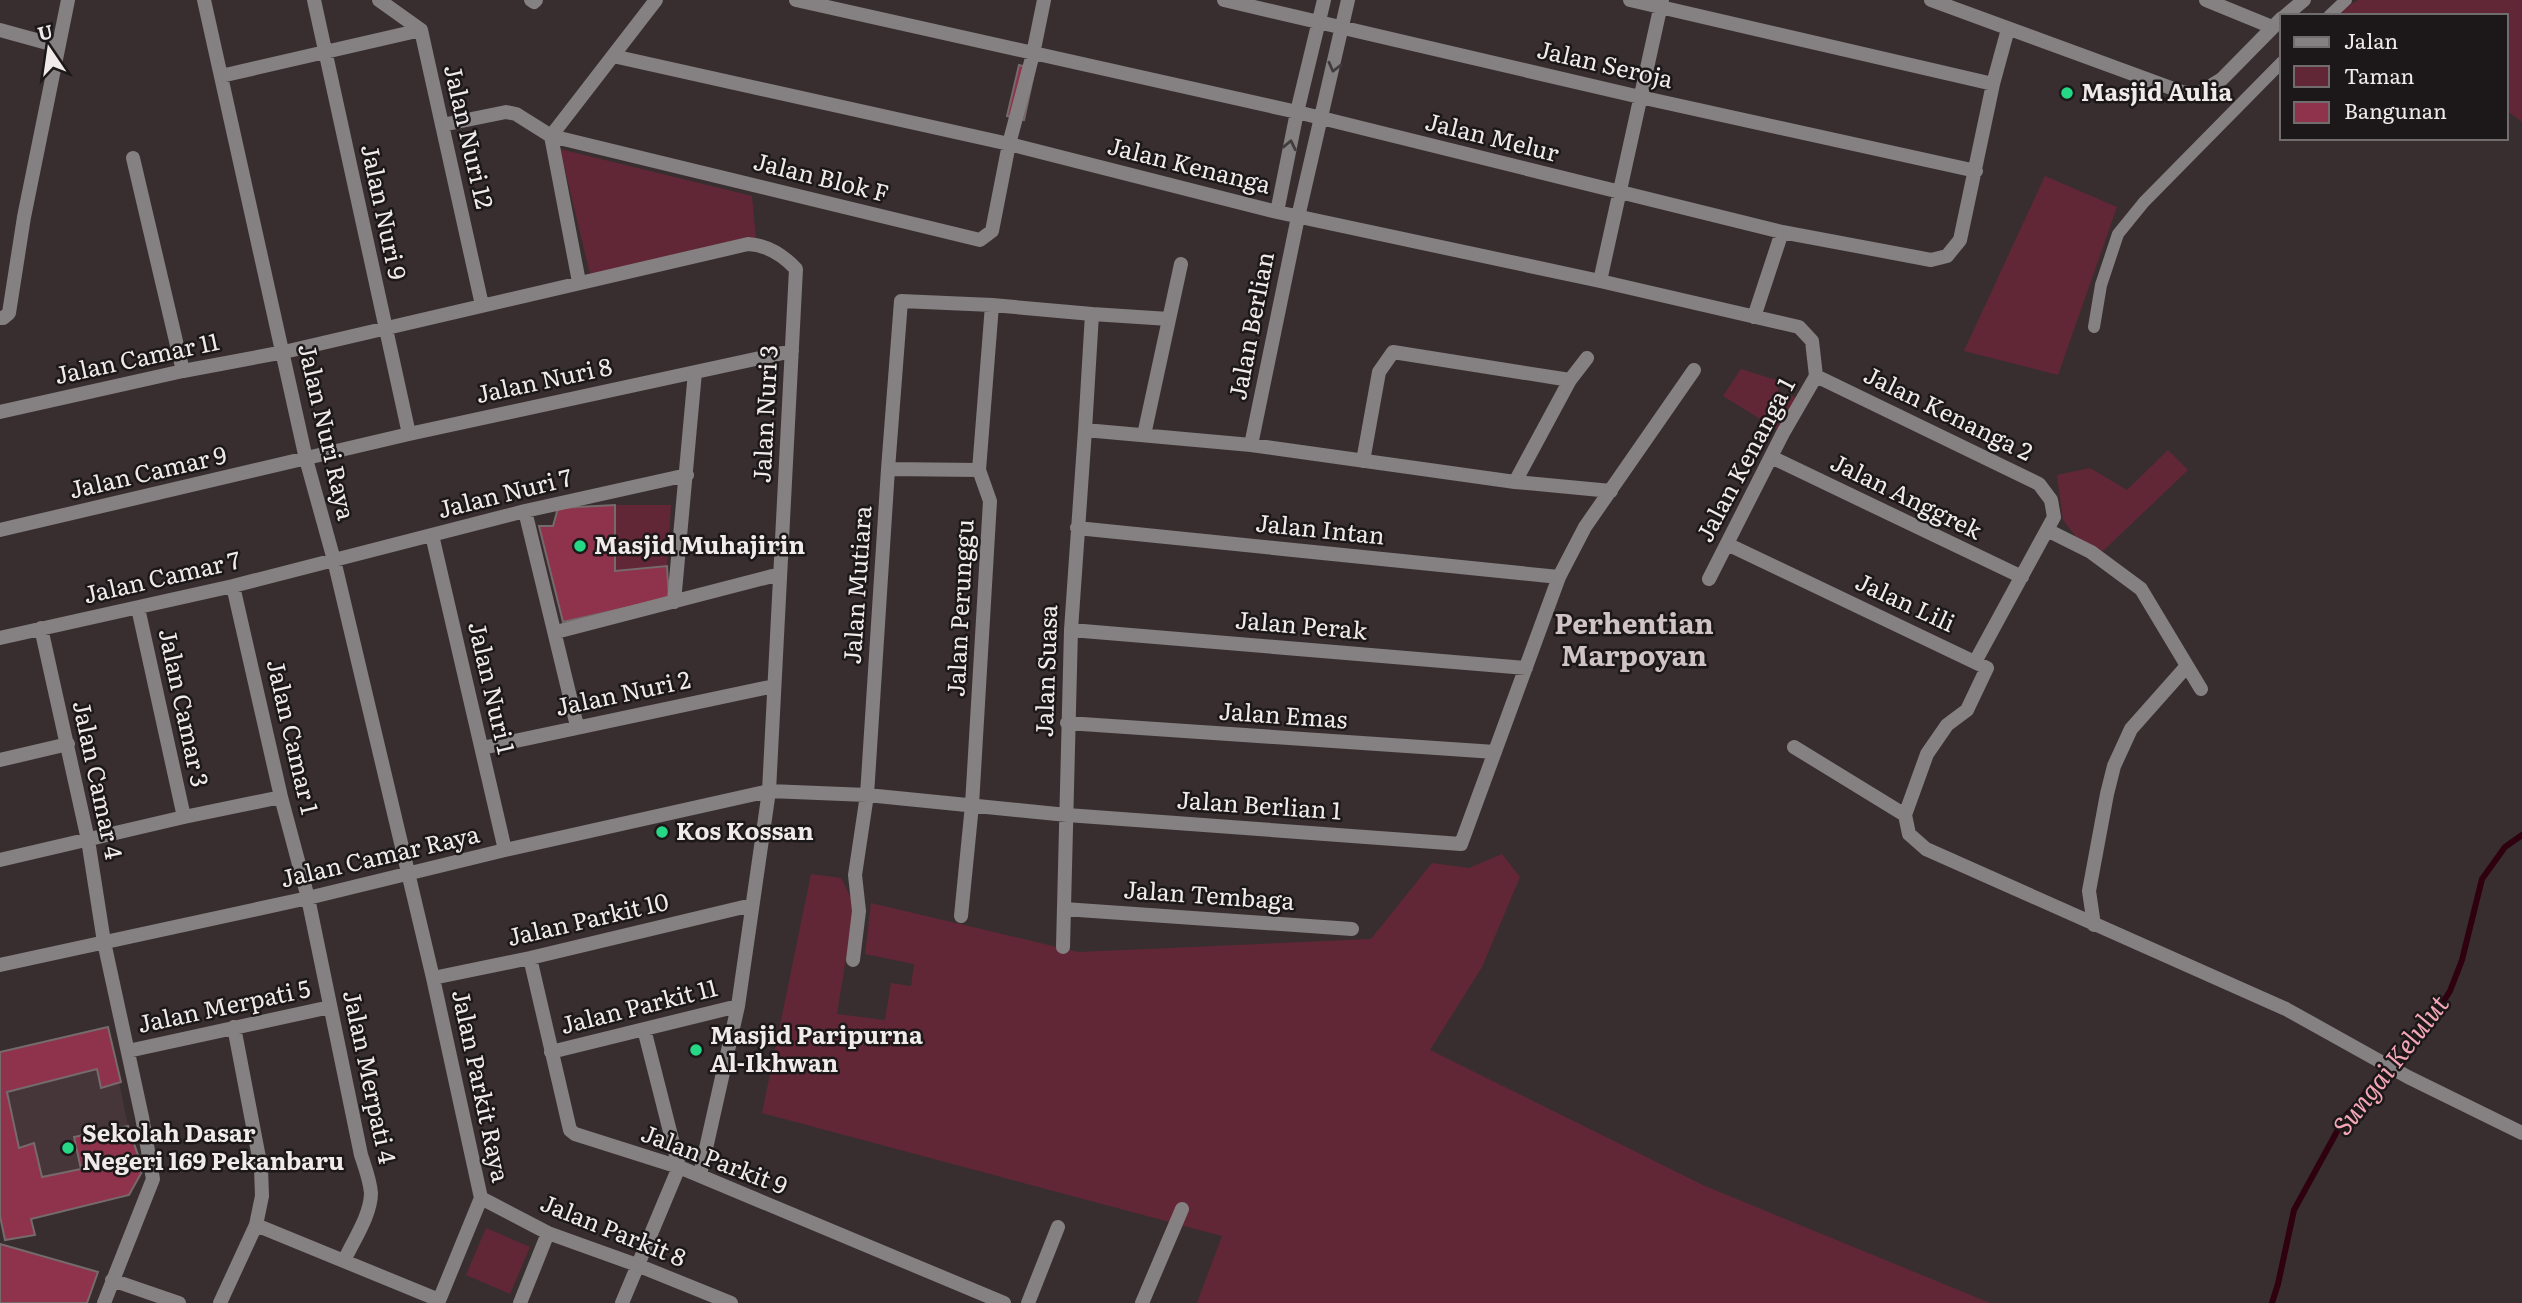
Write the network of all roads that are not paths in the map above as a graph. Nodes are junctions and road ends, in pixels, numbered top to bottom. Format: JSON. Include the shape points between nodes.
{"nodes":[{"id":1,"x":68,"y":0,"type":"edge"},
{"id":2,"x":204,"y":0,"type":"edge"},
{"id":3,"x":314,"y":0,"type":"edge"},
{"id":4,"x":379,"y":0,"type":"edge"},
{"id":5,"x":656,"y":0,"type":"edge"},
{"id":6,"x":796,"y":0,"type":"edge"},
{"id":7,"x":1044,"y":0,"type":"edge"},
{"id":8,"x":1224,"y":0,"type":"edge"},
{"id":9,"x":1324,"y":0,"type":"edge"},
{"id":10,"x":1348,"y":0,"type":"edge"},
{"id":11,"x":1630,"y":0,"type":"edge"},
{"id":12,"x":1931,"y":0,"type":"edge"},
{"id":13,"x":2206,"y":0,"type":"edge"},
{"id":14,"x":2304,"y":0,"type":"edge"},
{"id":15,"x":2346,"y":0,"type":"edge"},
{"id":16,"x":1661,"y":4,"type":"edge"},
{"id":17,"x":2287,"y":14,"type":"edge"},
{"id":18,"x":2331,"y":14,"type":"edge"},
{"id":19,"x":2280,"y":20,"type":"edge"},
{"id":20,"x":1319,"y":23,"type":"junction"},
{"id":21,"x":1343,"y":27,"type":"junction"},
{"id":22,"x":2008,"y":29,"type":"junction"},
{"id":23,"x":0,"y":30,"type":"edge"},
{"id":24,"x":421,"y":30,"type":"junction"},
{"id":25,"x":58,"y":46,"type":"junction"},
{"id":26,"x":324,"y":52,"type":"junction"},
{"id":27,"x":1033,"y":54,"type":"junction"},
{"id":28,"x":613,"y":56,"type":"junction"},
{"id":29,"x":2280,"y":64,"type":"edge"},
{"id":30,"x":221,"y":76,"type":"junction"},
{"id":31,"x":1993,"y":84,"type":"junction"},
{"id":32,"x":1640,"y":97,"type":"junction"},
{"id":33,"x":1297,"y":112,"type":"junction"},
{"id":34,"x":1321,"y":119,"type":"junction"},
{"id":35,"x":442,"y":125,"type":"junction"},
{"id":36,"x":551,"y":136,"type":"junction"},
{"id":37,"x":1009,"y":144,"type":"junction"},
{"id":38,"x":133,"y":158,"type":"dead end"},
{"id":39,"x":1976,"y":171,"type":"junction"},
{"id":40,"x":1619,"y":194,"type":"junction"},
{"id":41,"x":1277,"y":212,"type":"junction"},
{"id":42,"x":1298,"y":217,"type":"junction"},
{"id":43,"x":1782,"y":232,"type":"junction"},
{"id":44,"x":1181,"y":264,"type":"dead end"},
{"id":45,"x":1600,"y":281,"type":"junction"},
{"id":46,"x":579,"y":282,"type":"junction"},
{"id":47,"x":992,"y":304,"type":"junction"},
{"id":48,"x":482,"y":305,"type":"junction"},
{"id":49,"x":1092,"y":314,"type":"junction"},
{"id":50,"x":1754,"y":317,"type":"junction"},
{"id":51,"x":0,"y":318,"type":"edge"},
{"id":52,"x":1169,"y":319,"type":"junction"},
{"id":53,"x":2094,"y":327,"type":"dead end"},
{"id":54,"x":386,"y":328,"type":"junction"},
{"id":55,"x":792,"y":351,"type":"junction"},
{"id":56,"x":284,"y":352,"type":"junction"},
{"id":57,"x":1587,"y":358,"type":"dead end"},
{"id":58,"x":1694,"y":370,"type":"dead end"},
{"id":59,"x":183,"y":371,"type":"junction"},
{"id":60,"x":695,"y":372,"type":"junction"},
{"id":61,"x":1816,"y":376,"type":"junction"},
{"id":62,"x":1570,"y":380,"type":"junction"},
{"id":63,"x":0,"y":412,"type":"edge"},
{"id":64,"x":1085,"y":430,"type":"junction"},
{"id":65,"x":409,"y":434,"type":"junction"},
{"id":66,"x":1144,"y":435,"type":"junction"},
{"id":67,"x":1251,"y":445,"type":"junction"},
{"id":68,"x":1771,"y":457,"type":"junction"},
{"id":69,"x":306,"y":459,"type":"junction"},
{"id":70,"x":1363,"y":461,"type":"junction"},
{"id":71,"x":888,"y":469,"type":"junction"},
{"id":72,"x":979,"y":470,"type":"junction"},
{"id":73,"x":687,"y":475,"type":"junction"},
{"id":74,"x":1515,"y":482,"type":"junction"},
{"id":75,"x":1611,"y":491,"type":"junction"},
{"id":76,"x":525,"y":511,"type":"junction"},
{"id":77,"x":1077,"y":528,"type":"junction"},
{"id":78,"x":0,"y":530,"type":"edge"},
{"id":79,"x":2047,"y":530,"type":"junction"},
{"id":80,"x":432,"y":536,"type":"junction"},
{"id":81,"x":1727,"y":544,"type":"junction"},
{"id":82,"x":334,"y":560,"type":"junction"},
{"id":83,"x":779,"y":574,"type":"junction"},
{"id":84,"x":1559,"y":577,"type":"junction"},
{"id":85,"x":2022,"y":577,"type":"junction"},
{"id":86,"x":1709,"y":579,"type":"dead end"},
{"id":87,"x":233,"y":586,"type":"junction"},
{"id":88,"x":674,"y":602,"type":"junction"},
{"id":89,"x":138,"y":608,"type":"junction"},
{"id":90,"x":41,"y":628,"type":"junction"},
{"id":91,"x":1071,"y":630,"type":"junction"},
{"id":92,"x":556,"y":632,"type":"junction"},
{"id":93,"x":0,"y":638,"type":"edge"},
{"id":94,"x":1975,"y":662,"type":"junction"},
{"id":95,"x":1526,"y":667,"type":"junction"},
{"id":96,"x":2186,"y":667,"type":"junction"},
{"id":97,"x":774,"y":686,"type":"junction"},
{"id":98,"x":2201,"y":689,"type":"dead end"},
{"id":99,"x":1067,"y":723,"type":"junction"},
{"id":100,"x":577,"y":726,"type":"junction"},
{"id":101,"x":68,"y":744,"type":"junction"},
{"id":102,"x":1794,"y":747,"type":"dead end"},
{"id":103,"x":482,"y":748,"type":"junction"},
{"id":104,"x":1495,"y":752,"type":"junction"},
{"id":105,"x":0,"y":760,"type":"edge"},
{"id":106,"x":769,"y":791,"type":"junction"},
{"id":107,"x":867,"y":795,"type":"junction"},
{"id":108,"x":281,"y":797,"type":"junction"},
{"id":109,"x":972,"y":805,"type":"junction"},
{"id":110,"x":1905,"y":814,"type":"junction"},
{"id":111,"x":1067,"y":815,"type":"junction"},
{"id":112,"x":184,"y":817,"type":"junction"},
{"id":113,"x":88,"y":840,"type":"junction"},
{"id":114,"x":505,"y":850,"type":"junction"},
{"id":115,"x":0,"y":860,"type":"edge"},
{"id":116,"x":407,"y":873,"type":"junction"},
{"id":117,"x":308,"y":898,"type":"junction"},
{"id":118,"x":752,"y":905,"type":"junction"},
{"id":119,"x":1064,"y":909,"type":"junction"},
{"id":120,"x":961,"y":916,"type":"dead end"},
{"id":121,"x":2094,"y":925,"type":"junction"},
{"id":122,"x":1352,"y":929,"type":"dead end"},
{"id":123,"x":104,"y":942,"type":"junction"},
{"id":124,"x":1063,"y":947,"type":"dead end"},
{"id":125,"x":530,"y":958,"type":"junction"},
{"id":126,"x":853,"y":960,"type":"dead end"},
{"id":127,"x":0,"y":965,"type":"edge"},
{"id":128,"x":433,"y":978,"type":"junction"},
{"id":129,"x":738,"y":1006,"type":"junction"},
{"id":130,"x":330,"y":1007,"type":"junction"},
{"id":131,"x":234,"y":1027,"type":"junction"},
{"id":132,"x":644,"y":1029,"type":"junction"},
{"id":133,"x":128,"y":1051,"type":"junction"},
{"id":134,"x":551,"y":1052,"type":"junction"},
{"id":135,"x":2522,"y":1133,"type":"edge"},
{"id":136,"x":679,"y":1167,"type":"junction"},
{"id":137,"x":700,"y":1175,"type":"junction"},
{"id":138,"x":481,"y":1198,"type":"junction"},
{"id":139,"x":1182,"y":1209,"type":"dead end"},
{"id":140,"x":256,"y":1225,"type":"junction"},
{"id":141,"x":1058,"y":1227,"type":"dead end"},
{"id":142,"x":548,"y":1233,"type":"junction"},
{"id":143,"x":344,"y":1261,"type":"junction"},
{"id":144,"x":637,"y":1265,"type":"junction"},
{"id":145,"x":112,"y":1280,"type":"junction"},
{"id":146,"x":438,"y":1301,"type":"edge"},
{"id":147,"x":104,"y":1303,"type":"edge"},
{"id":148,"x":179,"y":1303,"type":"edge"},
{"id":149,"x":220,"y":1303,"type":"edge"},
{"id":150,"x":520,"y":1303,"type":"edge"},
{"id":151,"x":622,"y":1303,"type":"edge"},
{"id":152,"x":731,"y":1303,"type":"edge"},
{"id":153,"x":1004,"y":1303,"type":"edge"},
{"id":154,"x":1028,"y":1303,"type":"edge"},
{"id":155,"x":1142,"y":1303,"type":"edge"}],
"edges":[{"from":1,"to":25,"type":"street"},
{"from":2,"to":30,"type":"street","name":"Jalan Nuri Raya"},
{"from":3,"to":26,"type":"street","name":"Jalan Nuri 9"},
{"from":4,"to":24,"type":"street"},
{"from":5,"to":28,"type":"street"},
{"from":6,"to":27,"type":"street","name":"Jalan Melur"},
{"from":7,"to":27,"type":"street"},
{"from":8,"to":20,"type":"street","name":"Jalan Seroja"},
{"from":9,"to":20,"type":"street"},
{"from":10,"to":21,"type":"street","name":"Jalan Berlian"},
{"from":11,"to":16,"type":"street"},
{"from":12,"to":22,"type":"street"},
{"from":13,"to":19,"type":"street"},
{"from":14,"to":17,"type":"street"},
{"from":15,"to":18,"type":"lane"},
{"from":16,"to":31,"type":"street"},
{"from":16,"to":32,"type":"street"},
{"from":19,"to":22,"type":"street","via":[[2222,79],[2198,94]]},
{"from":20,"to":21,"type":"street","name":"Jalan Seroja"},
{"from":20,"to":33,"type":"street"},
{"from":21,"to":32,"type":"street","name":"Jalan Seroja"},
{"from":21,"to":34,"type":"street","name":"Jalan Berlian","one_way":true},
{"from":22,"to":31,"type":"street","name":"Jalan Melur"},
{"from":23,"to":25,"type":"street"},
{"from":24,"to":26,"type":"street"},
{"from":24,"to":35,"type":"street","name":"Jalan Nuri 12"},
{"from":25,"to":51,"type":"street","via":[[9,313]]},
{"from":26,"to":30,"type":"street"},
{"from":26,"to":54,"type":"street","name":"Jalan Nuri 9"},
{"from":27,"to":33,"type":"street","name":"Jalan Melur"},
{"from":27,"to":37,"type":"street"},
{"from":28,"to":36,"type":"street"},
{"from":28,"to":37,"type":"street","name":"Jalan Kenanga"},
{"from":29,"to":53,"type":"lane","via":[[2118,234],[2101,285]]},
{"from":30,"to":56,"type":"street","name":"Jalan Nuri Raya"},
{"from":31,"to":39,"type":"street","name":"Jalan Melur"},
{"from":32,"to":39,"type":"street","name":"Jalan Seroja"},
{"from":32,"to":40,"type":"street"},
{"from":33,"to":34,"type":"street","name":"Jalan Melur"},
{"from":41,"to":33,"type":"street","one_way":true},
{"from":34,"to":40,"type":"street","name":"Jalan Melur"},
{"from":34,"to":42,"type":"street","name":"Jalan Berlian"},
{"from":35,"to":36,"type":"street","via":[[506,112]]},
{"from":35,"to":48,"type":"street","name":"Jalan Nuri 12"},
{"from":36,"to":37,"type":"street","name":"Jalan Blok F","via":[[980,240],[992,231]]},
{"from":36,"to":46,"type":"street"},
{"from":37,"to":41,"type":"street","name":"Jalan Kenanga"},
{"from":38,"to":59,"type":"street"},
{"from":39,"to":43,"type":"street","name":"Jalan Melur","via":[[1960,240],[1947,256],[1931,260]]},
{"from":40,"to":43,"type":"street","name":"Jalan Melur"},
{"from":40,"to":45,"type":"street"},
{"from":41,"to":42,"type":"street","name":"Jalan Kenanga"},
{"from":42,"to":45,"type":"street","name":"Jalan Kenanga"},
{"from":42,"to":67,"type":"street","name":"Jalan Berlian"},
{"from":43,"to":50,"type":"street"},
{"from":44,"to":52,"type":"street"},
{"from":45,"to":50,"type":"street","name":"Jalan Kenanga"},
{"from":46,"to":48,"type":"street","name":"Jalan Camar 11"},
{"from":46,"to":55,"type":"street","name":"Jalan Nuri 3","via":[[761,244],[796,269]]},
{"from":47,"to":49,"type":"street"},
{"from":47,"to":71,"type":"street","name":"Jalan Mutiara","via":[[901,301]]},
{"from":47,"to":72,"type":"street","name":"Jalan Perunggu"},
{"from":48,"to":54,"type":"street","name":"Jalan Camar 11"},
{"from":49,"to":52,"type":"street"},
{"from":49,"to":64,"type":"street","name":"Jalan Suasa"},
{"from":50,"to":61,"type":"street","name":"Jalan Kenanga 1","via":[[1800,327],[1812,341]]},
{"from":52,"to":66,"type":"street"},
{"from":54,"to":56,"type":"street","name":"Jalan Camar 11"},
{"from":54,"to":65,"type":"street","name":"Jalan Nuri 9"},
{"from":55,"to":60,"type":"street","name":"Jalan Nuri 8"},
{"from":55,"to":83,"type":"street","name":"Jalan Nuri 3"},
{"from":56,"to":59,"type":"street","name":"Jalan Camar 11"},
{"from":56,"to":69,"type":"street","name":"Jalan Nuri Raya"},
{"from":57,"to":62,"type":"street"},
{"from":58,"to":75,"type":"street","name":"Jalan Berlian 1"},
{"from":59,"to":63,"type":"street","name":"Jalan Camar 11"},
{"from":60,"to":65,"type":"street","name":"Jalan Nuri 8"},
{"from":60,"to":73,"type":"street"},
{"from":61,"to":68,"type":"street","name":"Jalan Kenanga 1"},
{"from":61,"to":79,"type":"street","name":"Jalan Kenanga 2","via":[[2039,484],[2051,500],[2054,517]]},
{"from":62,"to":70,"type":"street","via":[[1393,352],[1379,372]]},
{"from":62,"to":74,"type":"street"},
{"from":64,"to":66,"type":"street"},
{"from":64,"to":77,"type":"street","name":"Jalan Suasa"},
{"from":65,"to":69,"type":"street","name":"Jalan Nuri 8"},
{"from":66,"to":67,"type":"street"},
{"from":67,"to":70,"type":"street"},
{"from":68,"to":81,"type":"street","name":"Jalan Kenanga 1"},
{"from":68,"to":85,"type":"street","name":"Jalan Anggrek"},
{"from":69,"to":78,"type":"street","name":"Jalan Camar 9"},
{"from":69,"to":82,"type":"street","name":"Jalan Nuri Raya"},
{"from":70,"to":74,"type":"street"},
{"from":71,"to":72,"type":"street"},
{"from":71,"to":107,"type":"street","name":"Jalan Mutiara"},
{"from":72,"to":109,"type":"street","name":"Jalan Perunggu","via":[[990,501]]},
{"from":73,"to":76,"type":"street","name":"Jalan Nuri 7"},
{"from":73,"to":88,"type":"street"},
{"from":74,"to":75,"type":"street"},
{"from":75,"to":84,"type":"street","name":"Jalan Berlian 1"},
{"from":76,"to":80,"type":"street","name":"Jalan Nuri 7"},
{"from":76,"to":92,"type":"street"},
{"from":77,"to":84,"type":"street","name":"Jalan Intan"},
{"from":77,"to":91,"type":"street","name":"Jalan Suasa"},
{"from":79,"to":85,"type":"street","name":"Jalan Kenanga 2"},
{"from":79,"to":96,"type":"street","via":[[2091,552],[2141,589]]},
{"from":80,"to":82,"type":"street","name":"Jalan Nuri 7"},
{"from":80,"to":103,"type":"street","name":"Jalan Nuri 1"},
{"from":81,"to":86,"type":"street","name":"Jalan Kenanga 1"},
{"from":81,"to":94,"type":"street","name":"Jalan Lili"},
{"from":82,"to":87,"type":"street","name":"Jalan Camar 7"},
{"from":82,"to":116,"type":"street","name":"Jalan Nuri Raya"},
{"from":83,"to":88,"type":"street"},
{"from":83,"to":97,"type":"street","name":"Jalan Nuri 3"},
{"from":84,"to":95,"type":"street","name":"Jalan Berlian 1"},
{"from":85,"to":94,"type":"street","name":"Jalan Lili"},
{"from":87,"to":89,"type":"street","name":"Jalan Camar 7"},
{"from":87,"to":108,"type":"street","name":"Jalan Camar 1"},
{"from":88,"to":92,"type":"street"},
{"from":89,"to":90,"type":"street","name":"Jalan Camar 7"},
{"from":89,"to":112,"type":"street","name":"Jalan Camar 3"},
{"from":90,"to":93,"type":"street","name":"Jalan Camar 7"},
{"from":90,"to":101,"type":"street","name":"Jalan Camar 4"},
{"from":91,"to":95,"type":"street","name":"Jalan Perak"},
{"from":91,"to":99,"type":"street","name":"Jalan Suasa"},
{"from":92,"to":100,"type":"street"},
{"from":94,"to":110,"type":"street","via":[[1987,668],[1967,710],[1947,725],[1927,754]]},
{"from":95,"to":104,"type":"street","name":"Jalan Berlian 1"},
{"from":96,"to":98,"type":"street"},
{"from":96,"to":121,"type":"street","via":[[2131,729],[2115,766],[2090,891]]},
{"from":97,"to":100,"type":"street","name":"Jalan Nuri 2"},
{"from":97,"to":106,"type":"street","name":"Jalan Nuri 3"},
{"from":99,"to":104,"type":"street","name":"Jalan Emas"},
{"from":99,"to":111,"type":"street","name":"Jalan Suasa"},
{"from":100,"to":103,"type":"street","name":"Jalan Nuri 2"},
{"from":101,"to":105,"type":"street"},
{"from":101,"to":113,"type":"street","name":"Jalan Camar 4"},
{"from":102,"to":110,"type":"street"},
{"from":103,"to":114,"type":"street","name":"Jalan Nuri 1"},
{"from":104,"to":111,"type":"street","name":"Jalan Berlian 1","via":[[1461,844]]},
{"from":106,"to":107,"type":"street","name":"Jalan Berlian 1"},
{"from":106,"to":114,"type":"street","name":"Jalan Camar Raya"},
{"from":106,"to":118,"type":"street","name":"Jalan Nuri 3"},
{"from":107,"to":109,"type":"street","name":"Jalan Berlian 1"},
{"from":107,"to":126,"type":"street","name":"Jalan Mutiara","via":[[855,875],[860,898]]},
{"from":108,"to":112,"type":"street"},
{"from":108,"to":117,"type":"street","name":"Jalan Camar 1"},
{"from":109,"to":111,"type":"street","name":"Jalan Berlian 1"},
{"from":109,"to":120,"type":"street","name":"Jalan Perunggu"},
{"from":110,"to":121,"type":"street","via":[[1909,834],[1926,849]]},
{"from":111,"to":119,"type":"street"},
{"from":112,"to":113,"type":"street"},
{"from":113,"to":115,"type":"street"},
{"from":113,"to":123,"type":"street","name":"Jalan Camar 4"},
{"from":114,"to":116,"type":"street","name":"Jalan Camar Raya"},
{"from":116,"to":117,"type":"street","name":"Jalan Camar Raya"},
{"from":116,"to":128,"type":"street","name":"Jalan Parkit Raya"},
{"from":117,"to":123,"type":"street","name":"Jalan Camar Raya"},
{"from":117,"to":130,"type":"street","name":"Jalan Merpati 4"},
{"from":118,"to":125,"type":"street","name":"Jalan Parkit 10"},
{"from":118,"to":129,"type":"street","name":"Jalan Nuri 3"},
{"from":119,"to":122,"type":"street","name":"Jalan Tembaga"},
{"from":119,"to":124,"type":"street"},
{"from":121,"to":135,"type":"street","via":[[2286,1009]]},
{"from":123,"to":127,"type":"street","name":"Jalan Camar Raya"},
{"from":123,"to":133,"type":"street","name":"Jalan Camar 4"},
{"from":125,"to":128,"type":"street","name":"Jalan Parkit 10"},
{"from":125,"to":134,"type":"street","name":"Jalan Parkit 9"},
{"from":128,"to":138,"type":"street","name":"Jalan Parkit Raya"},
{"from":129,"to":132,"type":"street","name":"Jalan Parkit 11"},
{"from":129,"to":137,"type":"street","name":"Jalan Nuri 3"},
{"from":130,"to":131,"type":"street","name":"Jalan Merpati 5"},
{"from":130,"to":143,"type":"street","name":"Jalan Merpati 4","via":[[371,1196]]},
{"from":131,"to":133,"type":"street","name":"Jalan Merpati 5"},
{"from":131,"to":140,"type":"street","via":[[261,1168]]},
{"from":132,"to":134,"type":"street","name":"Jalan Parkit 11"},
{"from":132,"to":136,"type":"street"},
{"from":133,"to":145,"type":"street","name":"Jalan Camar 4","via":[[153,1180]]},
{"from":134,"to":136,"type":"street","name":"Jalan Parkit 9","via":[[572,1132]]},
{"from":136,"to":137,"type":"street","name":"Jalan Parkit 9"},
{"from":136,"to":144,"type":"street"},
{"from":137,"to":153,"type":"street","name":"Jalan Parkit 9"},
{"from":138,"to":142,"type":"street","name":"Jalan Parkit 8"},
{"from":138,"to":146,"type":"street","name":"Jalan Parkit Raya"},
{"from":139,"to":155,"type":"street"},
{"from":140,"to":143,"type":"street"},
{"from":140,"to":149,"type":"street"},
{"from":141,"to":154,"type":"street"},
{"from":142,"to":144,"type":"street","name":"Jalan Parkit 8"},
{"from":142,"to":150,"type":"street"},
{"from":143,"to":146,"type":"street"},
{"from":144,"to":151,"type":"street"},
{"from":144,"to":152,"type":"street","name":"Jalan Parkit 8"},
{"from":145,"to":147,"type":"street","name":"Jalan Camar 4"},
{"from":145,"to":148,"type":"street"}]}
